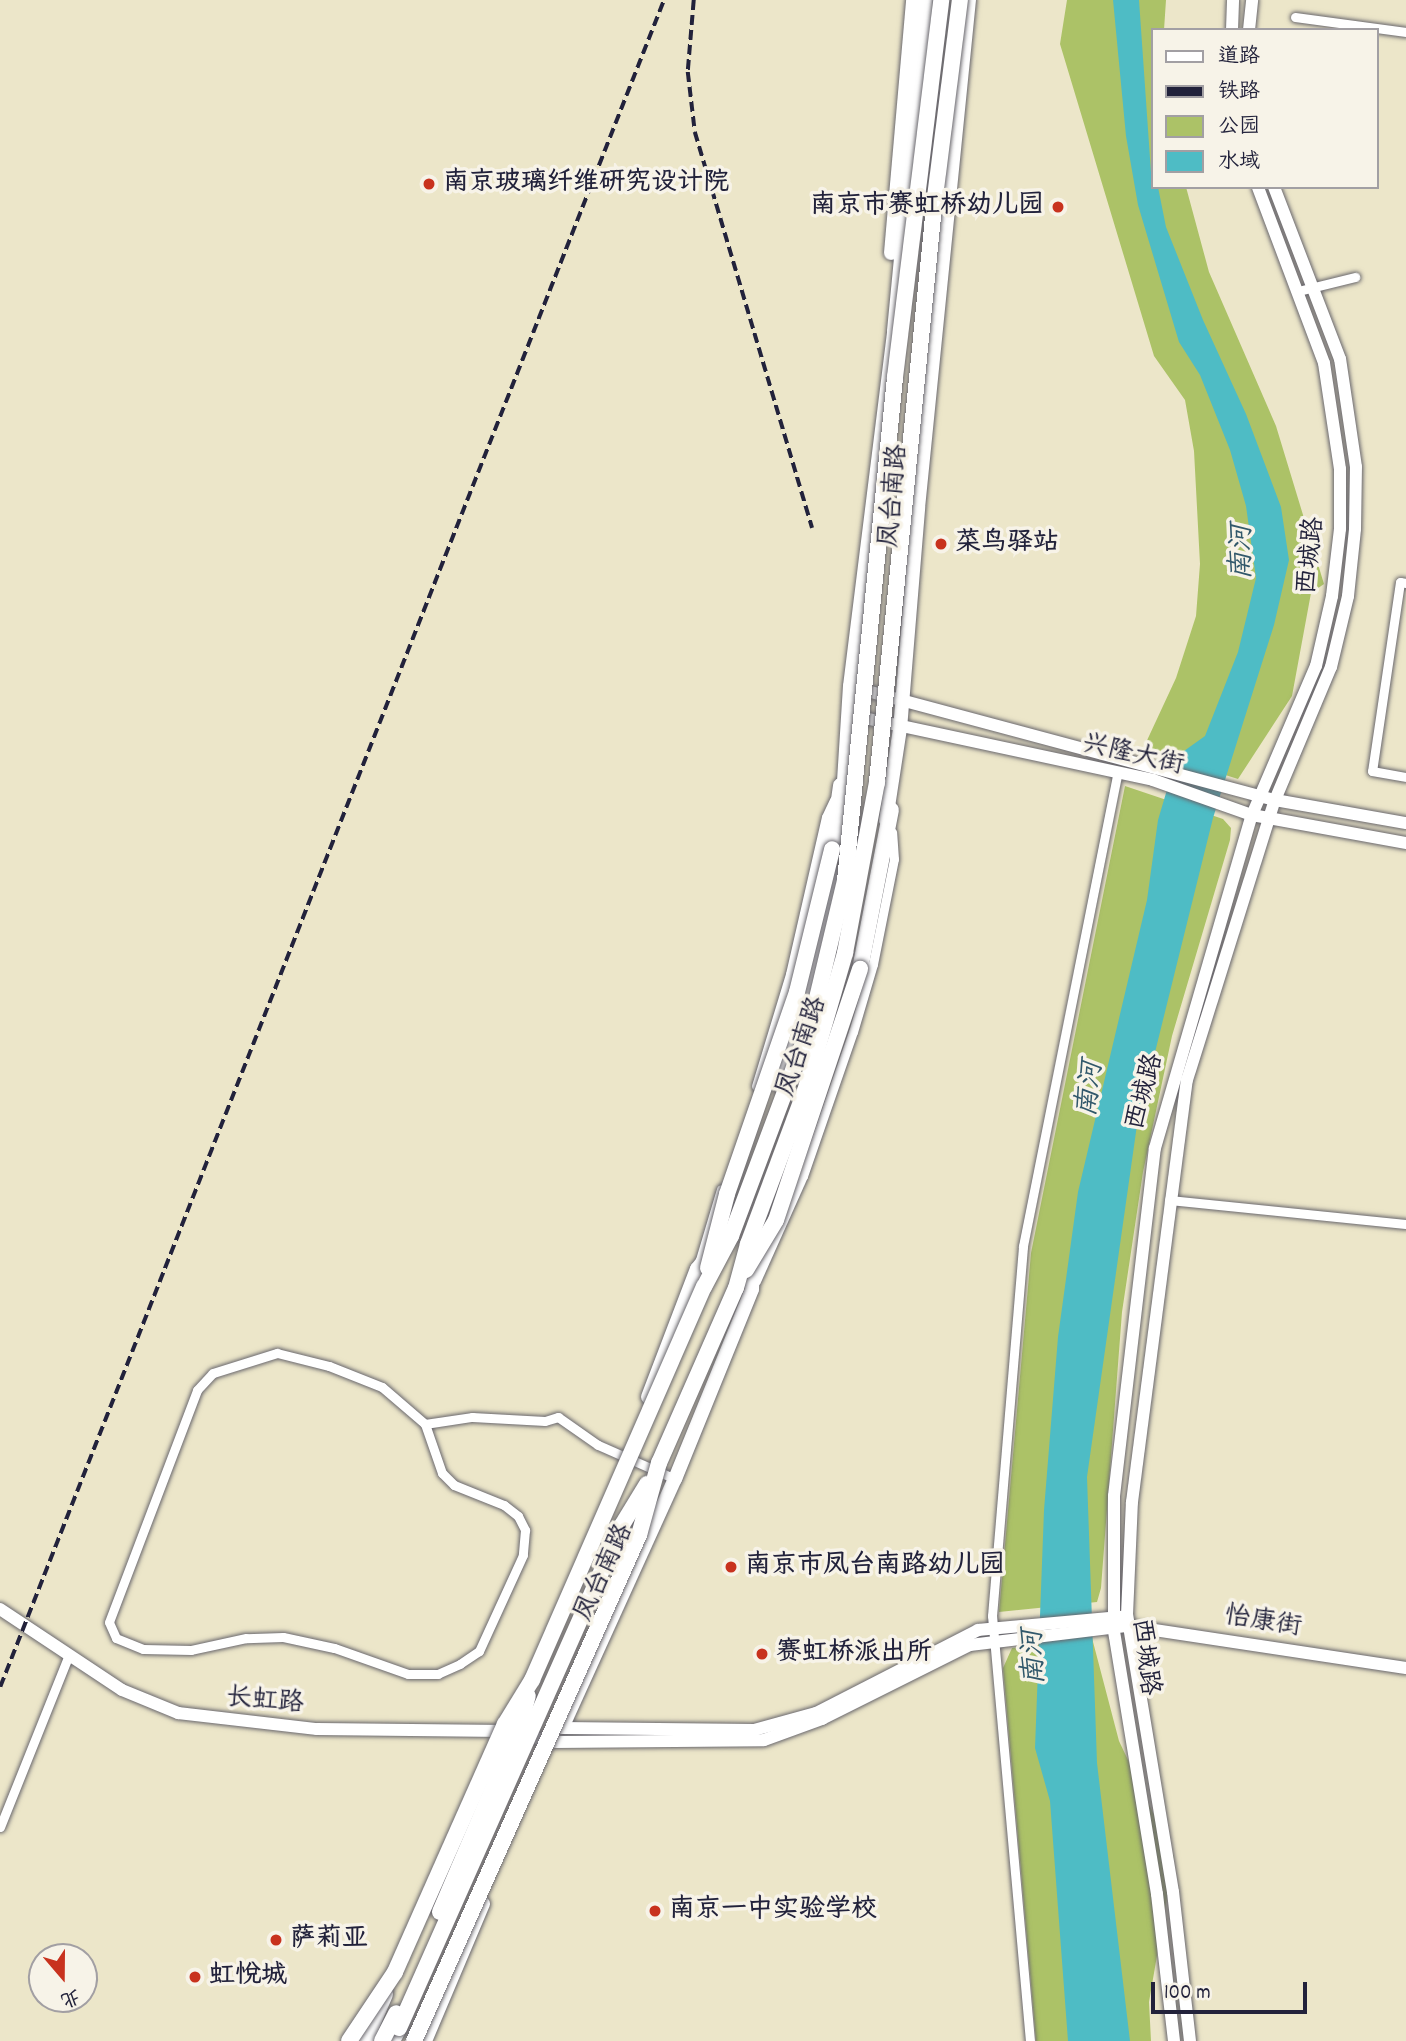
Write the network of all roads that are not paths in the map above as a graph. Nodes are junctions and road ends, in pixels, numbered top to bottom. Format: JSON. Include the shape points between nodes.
{"nodes":[{"id":1,"x":913,"y":0,"type":"edge"},
{"id":2,"x":926,"y":0,"type":"edge"},
{"id":3,"x":942,"y":0,"type":"edge"},
{"id":4,"x":960,"y":0,"type":"edge"},
{"id":5,"x":969,"y":0,"type":"edge"},
{"id":6,"x":1233,"y":0,"type":"edge"},
{"id":7,"x":1252,"y":0,"type":"edge"},
{"id":8,"x":1295,"y":17,"type":"dead end"},
{"id":9,"x":1232,"y":28,"type":"edge"},
{"id":10,"x":1249,"y":28,"type":"edge"},
{"id":11,"x":1376,"y":28,"type":"edge"},
{"id":12,"x":1378,"y":28,"type":"edge"},
{"id":13,"x":1406,"y":32,"type":"edge"},
{"id":14,"x":1259,"y":189,"type":"edge"},
{"id":15,"x":1275,"y":189,"type":"edge"},
{"id":16,"x":1355,"y":277,"type":"dead end"},
{"id":17,"x":1313,"y":285,"type":"junction"},
{"id":18,"x":1298,"y":291,"type":"junction"},
{"id":19,"x":885,"y":375,"type":"junction"},
{"id":20,"x":1406,"y":583,"type":"edge"},
{"id":21,"x":850,"y":686,"type":"junction"},
{"id":22,"x":902,"y":703,"type":"junction"},
{"id":23,"x":849,"y":715,"type":"junction"},
{"id":24,"x":1295,"y":720,"type":"junction"},
{"id":25,"x":1309,"y":726,"type":"junction"},
{"id":26,"x":900,"y":729,"type":"junction"},
{"id":27,"x":1117,"y":774,"type":"junction"},
{"id":28,"x":1406,"y":777,"type":"edge"},
{"id":29,"x":841,"y":786,"type":"junction"},
{"id":30,"x":1260,"y":795,"type":"junction"},
{"id":31,"x":1275,"y":800,"type":"junction"},
{"id":32,"x":891,"y":810,"type":"junction"},
{"id":33,"x":1252,"y":814,"type":"junction"},
{"id":34,"x":1270,"y":816,"type":"junction"},
{"id":35,"x":1406,"y":823,"type":"edge"},
{"id":36,"x":1406,"y":843,"type":"edge"},
{"id":37,"x":1169,"y":1200,"type":"junction"},
{"id":38,"x":1406,"y":1224,"type":"edge"},
{"id":39,"x":697,"y":1269,"type":"junction"},
{"id":40,"x":704,"y":1287,"type":"junction"},
{"id":41,"x":744,"y":1288,"type":"junction"},
{"id":42,"x":425,"y":1424,"type":"junction"},
{"id":43,"x":624,"y":1457,"type":"junction"},
{"id":44,"x":659,"y":1463,"type":"junction"},
{"id":45,"x":675,"y":1479,"type":"junction"},
{"id":46,"x":0,"y":1609,"type":"edge"},
{"id":47,"x":1114,"y":1623,"type":"junction"},
{"id":48,"x":994,"y":1634,"type":"junction"},
{"id":49,"x":68,"y":1657,"type":"junction"},
{"id":50,"x":1406,"y":1668,"type":"edge"},
{"id":51,"x":532,"y":1680,"type":"junction"},
{"id":52,"x":561,"y":1728,"type":"junction"},
{"id":53,"x":505,"y":1731,"type":"junction"},
{"id":54,"x":554,"y":1741,"type":"junction"},
{"id":55,"x":0,"y":1827,"type":"edge"},
{"id":56,"x":395,"y":1972,"type":"junction"},
{"id":57,"x":351,"y":2041,"type":"edge"},
{"id":58,"x":365,"y":2041,"type":"edge"},
{"id":59,"x":382,"y":2041,"type":"edge"},
{"id":60,"x":391,"y":2041,"type":"edge"},
{"id":61,"x":414,"y":2041,"type":"edge"},
{"id":62,"x":425,"y":2041,"type":"edge"},
{"id":63,"x":1030,"y":2041,"type":"edge"},
{"id":64,"x":1174,"y":2041,"type":"edge"},
{"id":65,"x":1190,"y":2041,"type":"edge"}],
"edges":[{"from":1,"to":19,"type":"main road","name":"凤台南路","via":[[884,332]]},
{"from":2,"to":19,"type":"main road","name":"凤台南路","via":[[894,331]]},
{"from":3,"to":40,"type":"highway","name":"凤台南路","bridge":true,"via":[[900,338],[845,881],[831,950],[787,1093],[731,1236]]},
{"from":4,"to":41,"type":"highway","name":"凤台南路","bridge":true,"via":[[935,197],[871,823],[826,1021]]},
{"from":5,"to":22,"type":"main road","name":"凤台南路"},
{"from":6,"to":9,"type":"main road"},
{"from":7,"to":10,"type":"main road"},
{"from":8,"to":11,"type":"street"},
{"from":12,"to":13,"type":"street"},
{"from":14,"to":18,"type":"main road","name":"西城路"},
{"from":15,"to":17,"type":"main road","name":"西城路"},
{"from":16,"to":17,"type":"street"},
{"from":17,"to":18,"type":"street"},
{"from":17,"to":25,"type":"main road","name":"西城路","via":[[1340,359],[1356,480],[1348,596],[1331,667]]},
{"from":18,"to":24,"type":"main road","name":"西城路","via":[[1324,363],[1335,412],[1340,505],[1332,596],[1316,666]]},
{"from":19,"to":21,"type":"main road","name":"凤台南路"},
{"from":20,"to":28,"type":"street","via":[[1400,582],[1372,771]]},
{"from":21,"to":22,"type":"main road","name":"兴隆大街"},
{"from":21,"to":23,"type":"main road","name":"凤台南路"},
{"from":22,"to":26,"type":"main road","name":"凤台南路"},
{"from":22,"to":30,"type":"main road","name":"兴隆大街"},
{"from":23,"to":26,"type":"main road","name":"兴隆大街"},
{"from":23,"to":29,"type":"main road","name":"凤台南路"},
{"from":24,"to":25,"type":"main road","via":[[1300,730]]},
{"from":24,"to":30,"type":"main road","name":"西城路"},
{"from":25,"to":31,"type":"main road","name":"西城路"},
{"from":26,"to":27,"type":"main road","name":"兴隆大街"},
{"from":26,"to":32,"type":"main road","name":"凤台南路"},
{"from":27,"to":33,"type":"main road","name":"兴隆大街","via":[[1153,780]]},
{"from":27,"to":48,"type":"street","via":[[1023,1246]]},
{"from":29,"to":39,"type":"street","via":[[826,817],[790,974]]},
{"from":29,"to":39,"type":"main road","name":"凤台南路","via":[[845,812],[803,1009],[780,1086],[722,1238]]},
{"from":29,"to":40,"type":"highway","bridge":true,"via":[[832,849],[797,992],[719,1220]]},
{"from":30,"to":31,"type":"main road","name":"兴隆大街"},
{"from":30,"to":33,"type":"main road","name":"西城路"},
{"from":31,"to":34,"type":"main road","name":"西城路"},
{"from":31,"to":35,"type":"main road","name":"兴隆大街"},
{"from":32,"to":41,"type":"main road","name":"凤台南路","via":[[879,836],[862,934],[836,1036]]},
{"from":32,"to":41,"type":"highway","bridge":true,"via":[[860,969],[823,1091],[776,1220]]},
{"from":33,"to":34,"type":"main road","name":"兴隆大街"},
{"from":33,"to":47,"type":"main road","name":"西城路","via":[[1155,1148],[1114,1496]]},
{"from":34,"to":36,"type":"main road","name":"兴隆大街"},
{"from":34,"to":37,"type":"main road","name":"西城路","via":[[1187,1080]]},
{"from":37,"to":38,"type":"street"},
{"from":37,"to":47,"type":"main road","name":"西城路"},
{"from":39,"to":43,"type":"main road","name":"凤台南路"},
{"from":40,"to":51,"type":"highway","name":"凤台南路","bridge":true},
{"from":41,"to":44,"type":"highway","name":"凤台南路","bridge":true},
{"from":41,"to":45,"type":"main road","name":"凤台南路"},
{"from":42,"to":42,"type":"street","via":[[382,1387],[291,1354],[277,1353],[213,1373],[197,1390],[181,1428],[109,1622],[116,1638],[143,1649],[191,1650],[246,1638],[283,1637],[334,1648],[408,1674],[438,1674],[479,1651],[523,1555],[525,1530],[519,1516],[504,1505],[464,1490],[442,1473]]},
{"from":42,"to":43,"type":"street","via":[[441,1419],[545,1421],[558,1417]]},
{"from":43,"to":45,"type":"street"},
{"from":43,"to":53,"type":"main road","name":"凤台南路"},
{"from":44,"to":60,"type":"highway","bridge":true,"via":[[622,1525]]},
{"from":44,"to":61,"type":"highway","name":"凤台南路","bridge":true,"via":[[639,1535]]},
{"from":45,"to":52,"type":"main road","name":"凤台南路"},
{"from":46,"to":49,"type":"main road","name":"长虹路"},
{"from":47,"to":48,"type":"main road","name":"怡康街"},
{"from":47,"to":50,"type":"main road","name":"怡康街"},
{"from":47,"to":64,"type":"main road","name":"西城路","via":[[1157,1894]]},
{"from":47,"to":65,"type":"main road","name":"西城路","via":[[1173,1892]]},
{"from":48,"to":52,"type":"main road","via":[[978,1630],[816,1713],[782,1724],[754,1730]]},
{"from":48,"to":54,"type":"main road","name":"长虹路","via":[[822,1719],[764,1740]]},
{"from":48,"to":63,"type":"street"},
{"from":49,"to":53,"type":"main road","name":"长虹路","via":[[150,1703],[223,1722],[317,1729]]},
{"from":49,"to":55,"type":"street"},
{"from":51,"to":56,"type":"highway","bridge":true,"via":[[505,1724]]},
{"from":51,"to":59,"type":"highway","bridge":true,"via":[[520,1725]]},
{"from":52,"to":54,"type":"main road","name":"凤台南路"},
{"from":53,"to":54,"type":"main road","name":"长虹路"},
{"from":53,"to":57,"type":"main road","name":"凤台南路"},
{"from":54,"to":62,"type":"main road","name":"凤台南路"},
{"from":56,"to":57,"type":"highway","bridge":true},
{"from":56,"to":58,"type":"highway","bridge":true}]}
